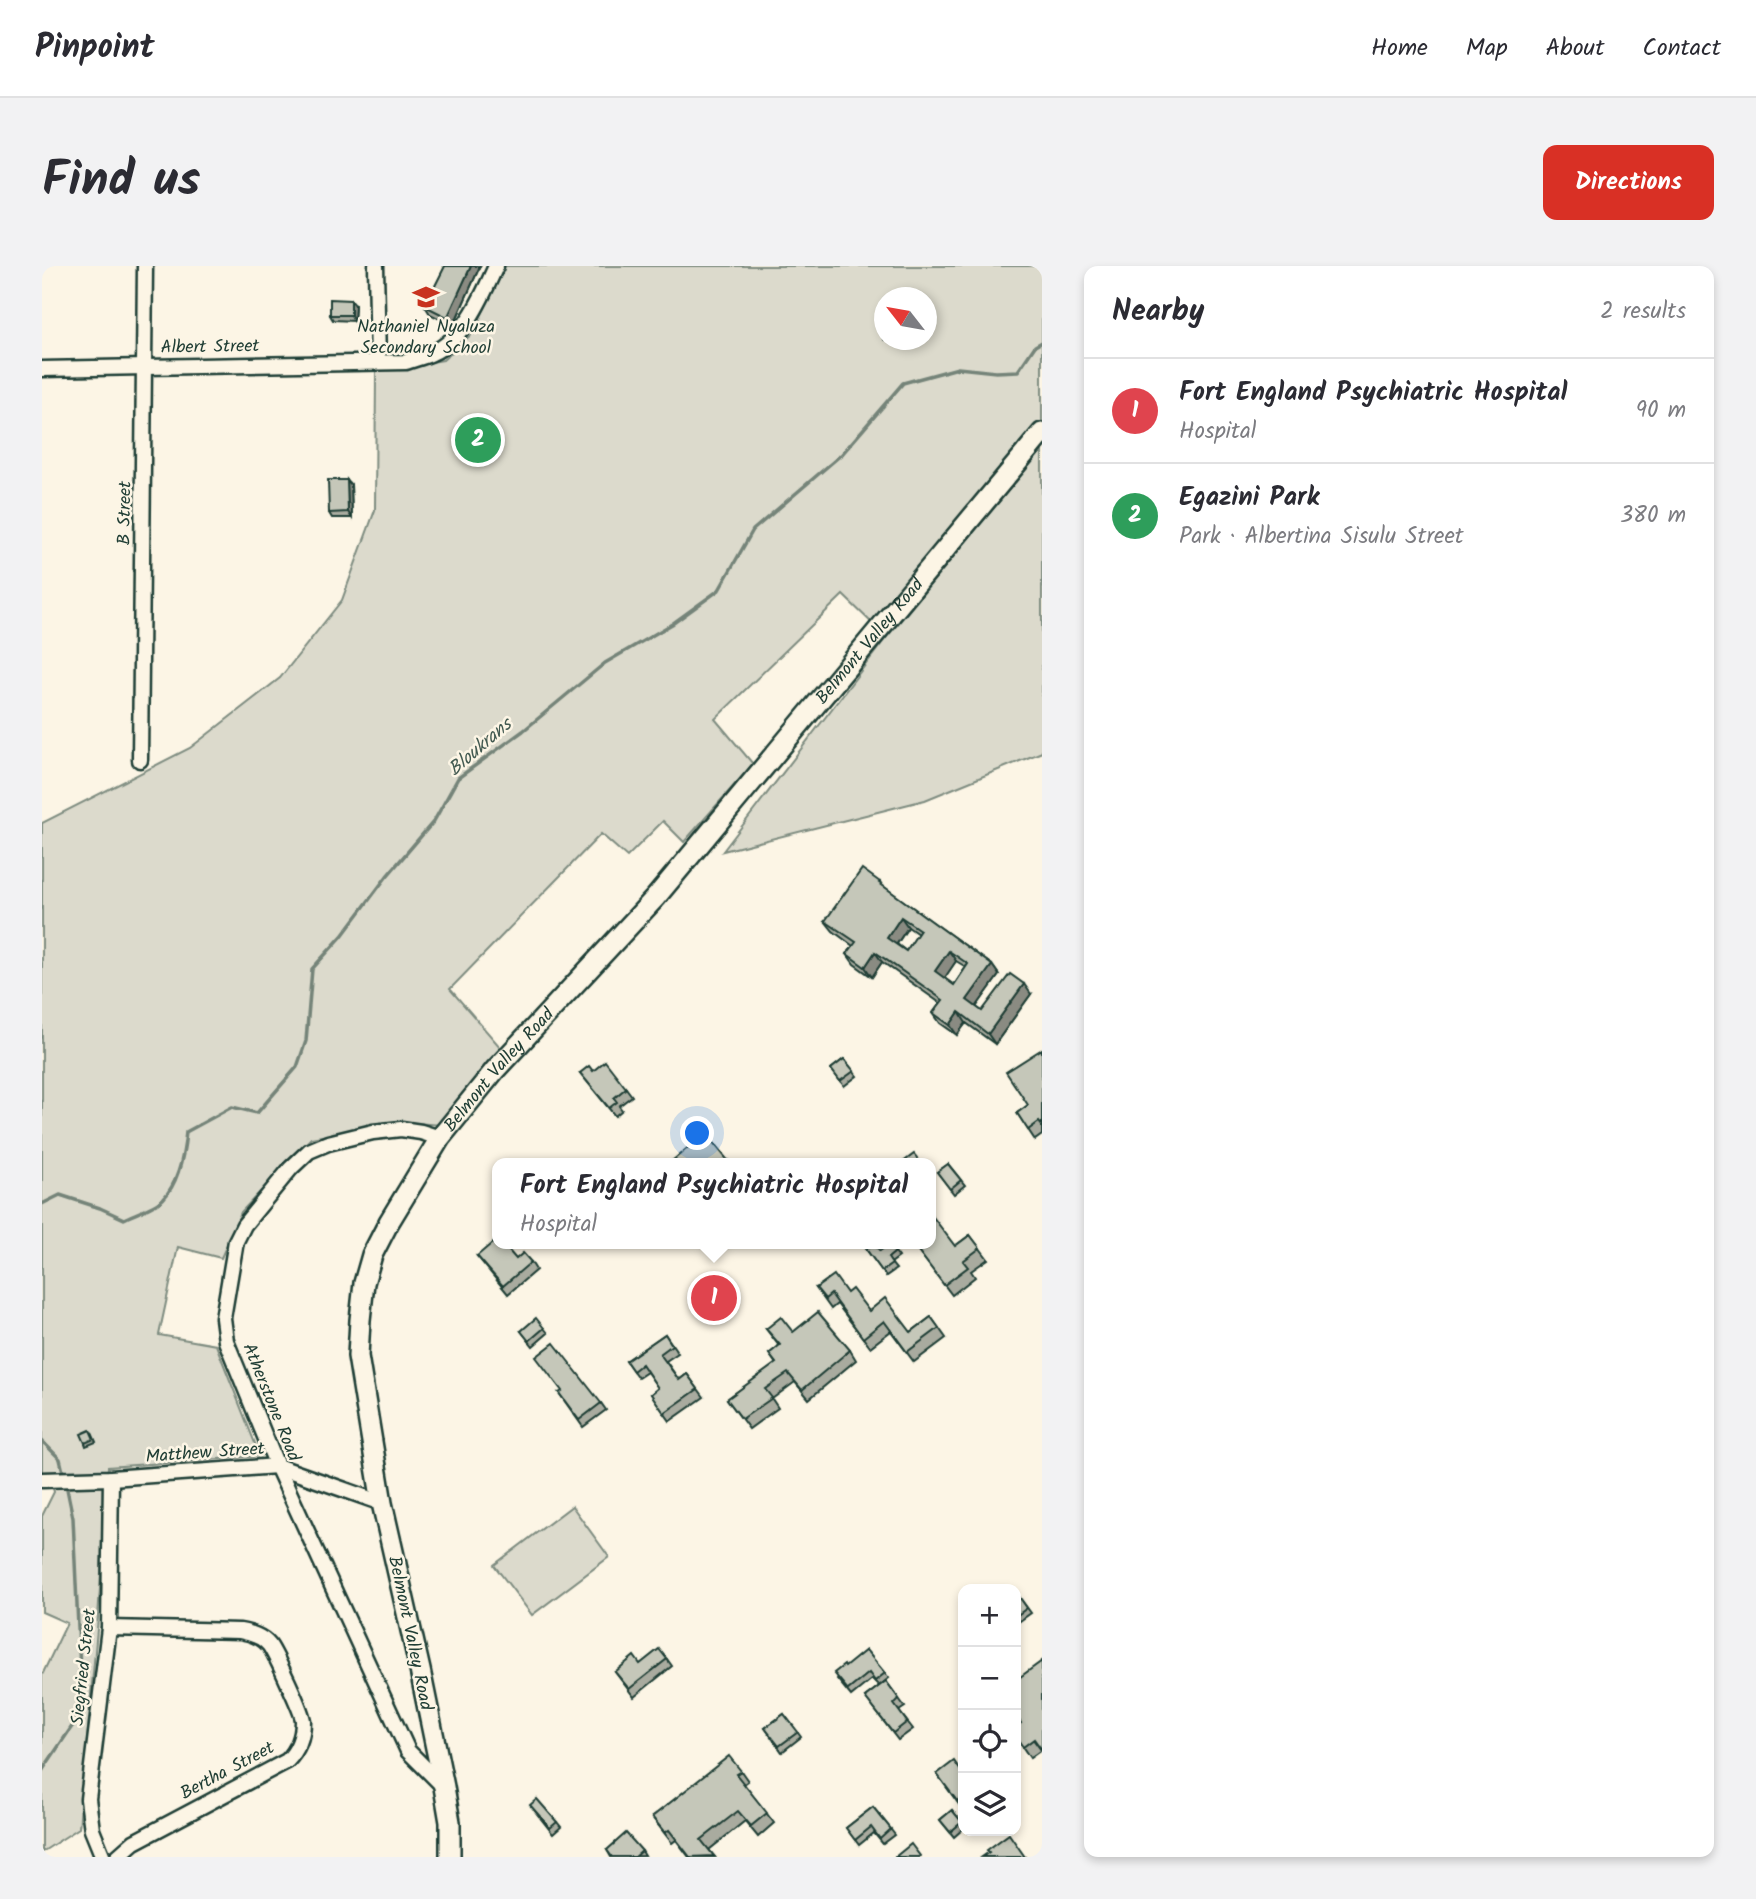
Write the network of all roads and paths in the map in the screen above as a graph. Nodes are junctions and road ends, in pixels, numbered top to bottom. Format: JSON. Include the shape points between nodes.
{"nodes":[{"id":1,"x":145,"y":266,"type":"edge"},
{"id":2,"x":376,"y":266,"type":"edge"},
{"id":3,"x":496,"y":266,"type":"edge"},
{"id":4,"x":378,"y":362,"type":"junction"},
{"id":5,"x":145,"y":367,"type":"junction"},
{"id":6,"x":42,"y":369,"type":"edge"},
{"id":7,"x":1042,"y":433,"type":"edge"},
{"id":8,"x":140,"y":760,"type":"dead end"},
{"id":9,"x":440,"y":1138,"type":"junction"},
{"id":10,"x":277,"y":1466,"type":"junction"},
{"id":11,"x":111,"y":1478,"type":"junction"},
{"id":12,"x":51,"y":1482,"type":"edge"},
{"id":13,"x":382,"y":1503,"type":"junction"},
{"id":14,"x":109,"y":1628,"type":"junction"},
{"id":15,"x":444,"y":1787,"type":"junction"},
{"id":16,"x":103,"y":1857,"type":"edge"},
{"id":17,"x":117,"y":1857,"type":"edge"},
{"id":18,"x":450,"y":1857,"type":"edge"}],
"edges":[{"from":1,"to":5,"type":"street","name":"B Street"},
{"from":2,"to":4,"type":"street"},
{"from":3,"to":4,"type":"street","name":"Albert Street","via":[[471,316],[450,341],[434,353],[406,362]]},
{"from":4,"to":5,"type":"street","name":"Albert Street"},
{"from":5,"to":6,"type":"street","name":"Albert Street"},
{"from":5,"to":8,"type":"street","name":"B Street"},
{"from":7,"to":9,"type":"street","name":"Belmont Valley Road","via":[[656,897],[495,1070]]},
{"from":9,"to":10,"type":"street","name":"Atherstone Road","via":[[401,1129],[373,1132],[309,1151],[290,1168],[236,1241],[223,1318],[226,1341]]},
{"from":9,"to":13,"type":"street","name":"Belmont Valley Road","via":[[383,1233],[364,1283],[358,1356]]},
{"from":10,"to":11,"type":"street","name":"Matthew Street"},
{"from":10,"to":13,"type":"street","name":"Matthew Street"},
{"from":10,"to":15,"type":"street","name":"Atherstone Road","via":[[408,1751]]},
{"from":11,"to":12,"type":"street","name":"Matthew Street"},
{"from":11,"to":14,"type":"street","name":"Siegfried Street"},
{"from":13,"to":15,"type":"street","name":"Belmont Valley Road"},
{"from":14,"to":16,"type":"street","name":"Siegfried Street","via":[[88,1798],[92,1830]]},
{"from":14,"to":17,"type":"street","name":"Bertha Street","via":[[240,1631],[260,1637],[270,1646],[303,1718],[297,1751],[287,1761],[134,1842]]},
{"from":15,"to":18,"type":"street","name":"Belmont Valley Road"}]}
